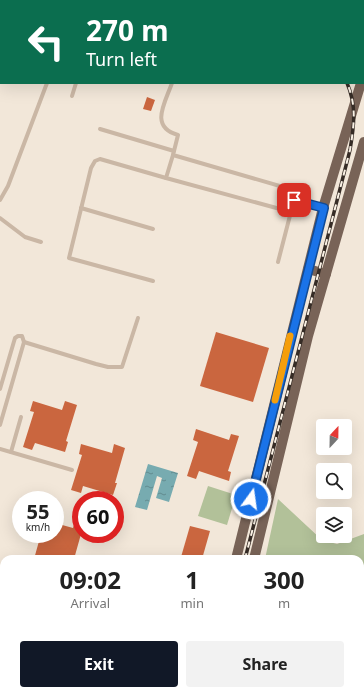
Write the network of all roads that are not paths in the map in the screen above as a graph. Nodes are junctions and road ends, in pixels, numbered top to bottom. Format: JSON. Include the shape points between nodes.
{"nodes":[{"id":1,"x":47,"y":84,"type":"edge"},
{"id":2,"x":76,"y":84,"type":"edge"},
{"id":3,"x":172,"y":84,"type":"edge"},
{"id":4,"x":362,"y":84,"type":"edge"},
{"id":5,"x":72,"y":96,"type":"dead end"},
{"id":6,"x":100,"y":129,"type":"dead end"},
{"id":7,"x":364,"y":142,"type":"edge"},
{"id":8,"x":174,"y":153,"type":"junction"},
{"id":9,"x":166,"y":178,"type":"junction"},
{"id":10,"x":0,"y":200,"type":"edge"},
{"id":11,"x":294,"y":200,"type":"junction"},
{"id":12,"x":81,"y":208,"type":"junction"},
{"id":13,"x":324,"y":208,"type":"junction"},
{"id":14,"x":291,"y":212,"type":"junction"},
{"id":15,"x":0,"y":218,"type":"edge"},
{"id":16,"x":152,"y":229,"type":"dead end"},
{"id":17,"x":41,"y":242,"type":"dead end"},
{"id":18,"x":278,"y":262,"type":"dead end"},
{"id":19,"x":308,"y":269,"type":"junction"},
{"id":20,"x":326,"y":274,"type":"junction"},
{"id":21,"x":153,"y":281,"type":"dead end"},
{"id":22,"x":303,"y":288,"type":"junction"},
{"id":23,"x":320,"y":294,"type":"junction"},
{"id":24,"x":138,"y":318,"type":"dead end"},
{"id":25,"x":24,"y":342,"type":"junction"},
{"id":26,"x":0,"y":390,"type":"edge"},
{"id":27,"x":22,"y":417,"type":"dead end"},
{"id":28,"x":0,"y":425,"type":"edge"},
{"id":29,"x":0,"y":449,"type":"edge"},
{"id":30,"x":11,"y":452,"type":"junction"},
{"id":31,"x":72,"y":470,"type":"dead end"},
{"id":32,"x":237,"y":555,"type":"edge"},
{"id":33,"x":255,"y":555,"type":"edge"}],
"edges":[{"from":1,"to":10,"type":"lane","via":[[8,186]]},
{"from":2,"to":5,"type":"lane"},
{"from":3,"to":8,"type":"lane","via":[[160,119],[163,127],[171,133],[178,134]]},
{"from":4,"to":13,"type":"main road"},
{"from":6,"to":8,"type":"lane"},
{"from":7,"to":20,"type":"main road"},
{"from":8,"to":9,"type":"lane"},
{"from":8,"to":11,"type":"lane","via":[[296,191]]},
{"from":9,"to":12,"type":"lane","via":[[100,159],[95,161],[91,168]]},
{"from":9,"to":14,"type":"lane"},
{"from":11,"to":13,"type":"lane"},
{"from":11,"to":14,"type":"lane"},
{"from":12,"to":16,"type":"lane"},
{"from":12,"to":21,"type":"lane","via":[[69,258]]},
{"from":13,"to":19,"type":"main road"},
{"from":14,"to":18,"type":"lane"},
{"from":15,"to":17,"type":"lane","via":[[25,237]]},
{"from":19,"to":20,"type":"main road"},
{"from":19,"to":22,"type":"main road"},
{"from":20,"to":23,"type":"main road"},
{"from":22,"to":23,"type":"main road"},
{"from":22,"to":32,"type":"main road"},
{"from":23,"to":33,"type":"main road"},
{"from":24,"to":25,"type":"lane","via":[[122,367],[102,366]]},
{"from":25,"to":26,"type":"lane","via":[[22,336],[15,338]]},
{"from":25,"to":28,"type":"lane"},
{"from":27,"to":30,"type":"lane"},
{"from":29,"to":30,"type":"lane"},
{"from":30,"to":31,"type":"lane"}]}
